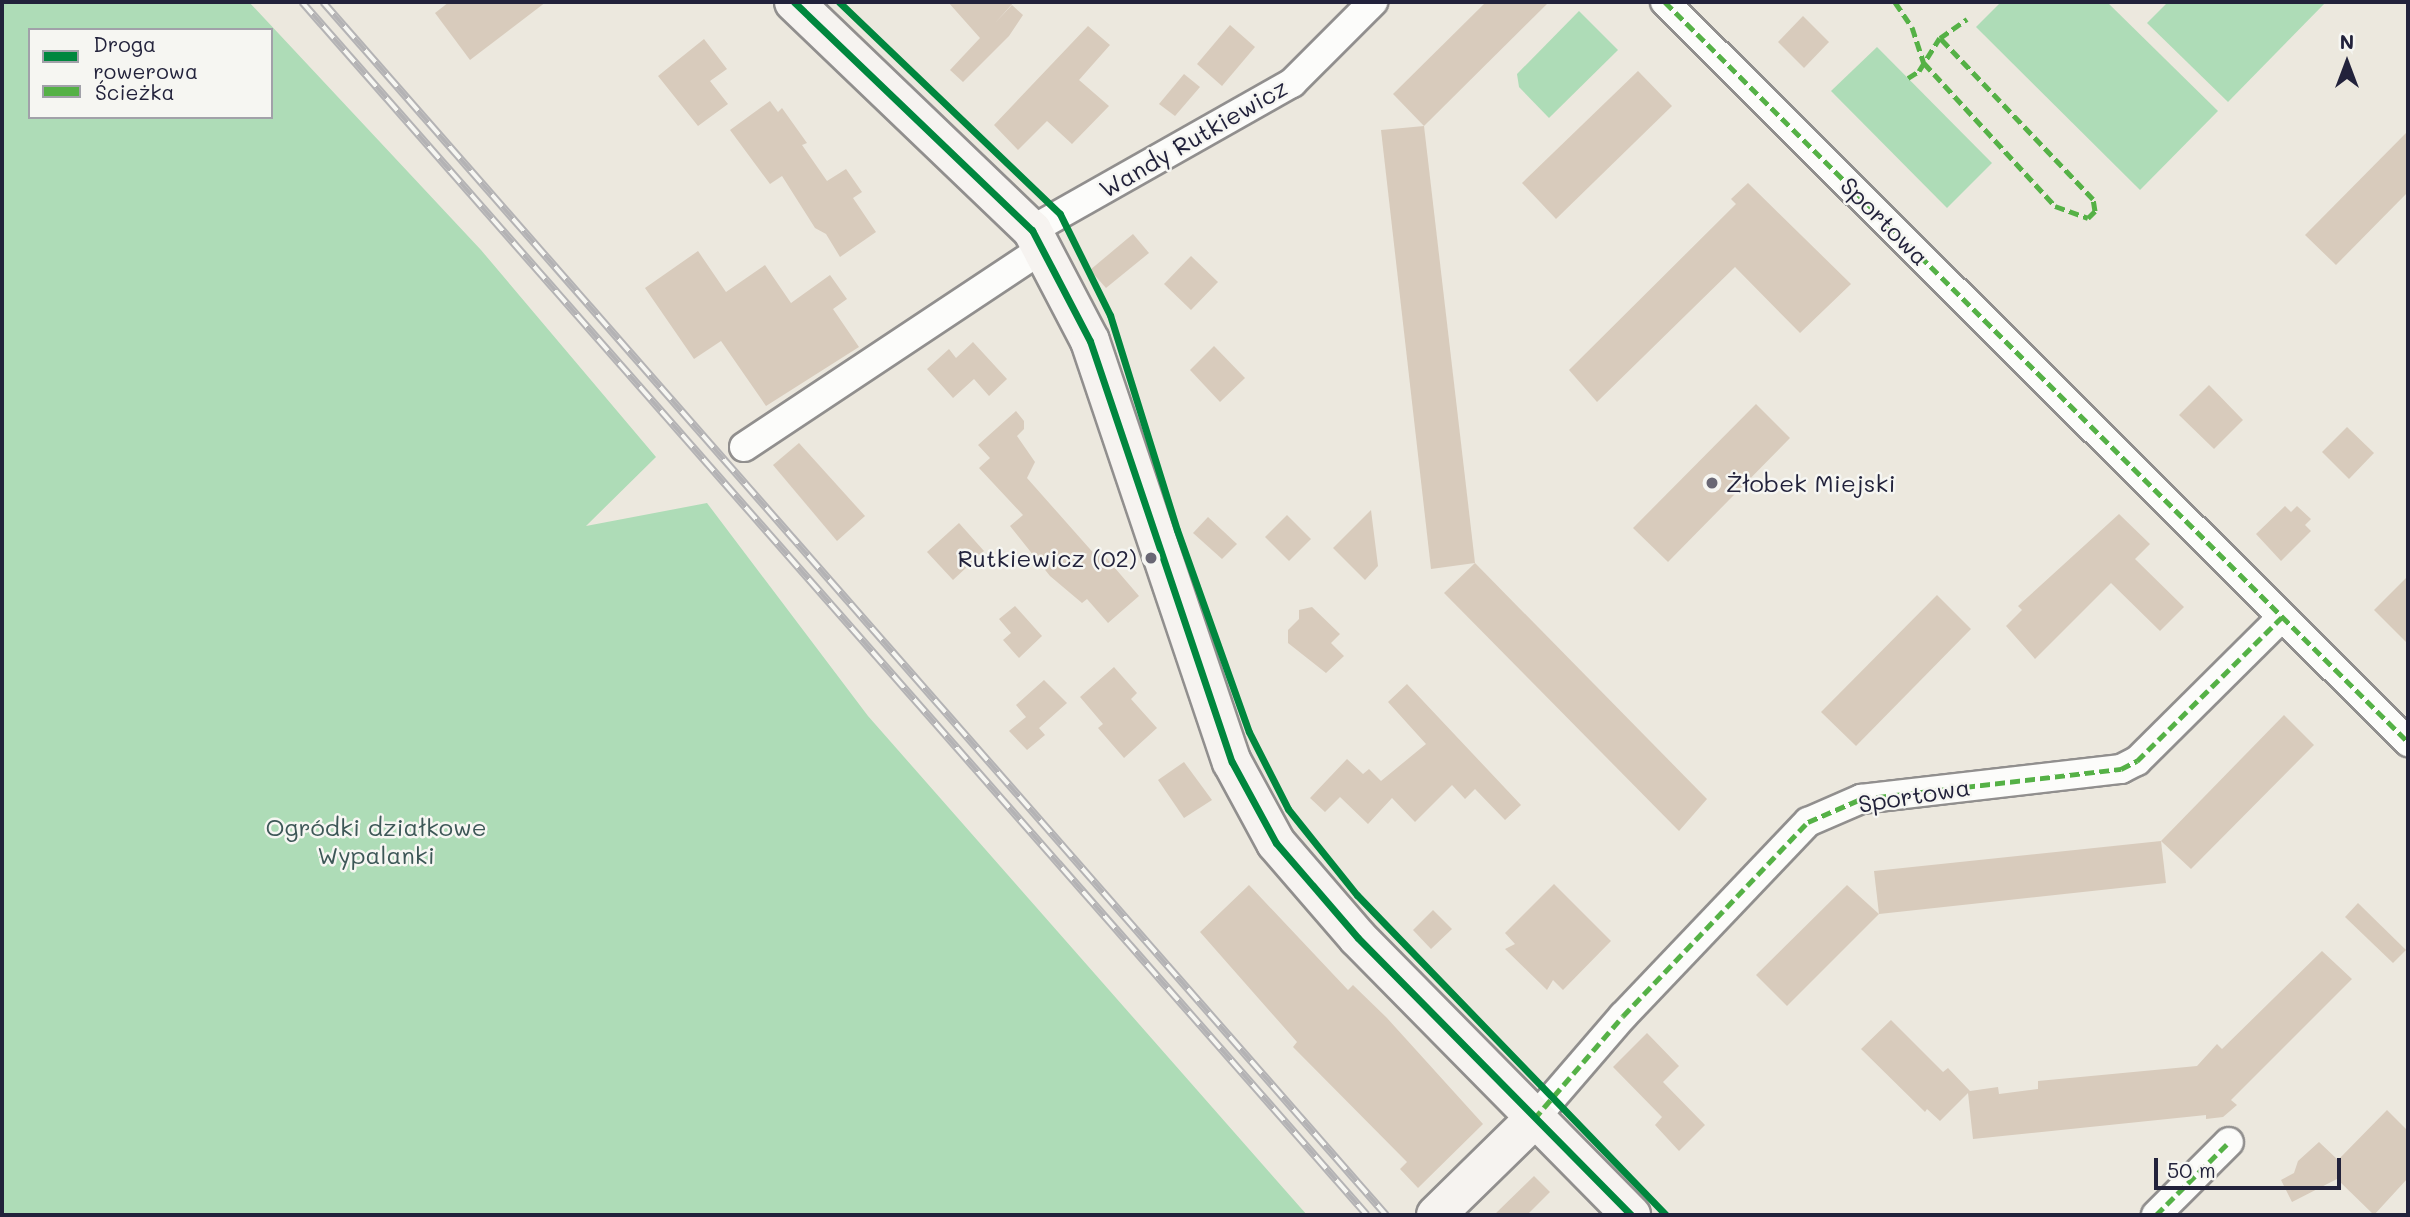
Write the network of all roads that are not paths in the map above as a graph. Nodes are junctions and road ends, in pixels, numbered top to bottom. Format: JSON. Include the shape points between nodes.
{"nodes":[{"id":1,"x":794,"y":2,"type":"edge"},
{"id":2,"x":1373,"y":2,"type":"edge"},
{"id":3,"x":1665,"y":2,"type":"edge"},
{"id":4,"x":1037,"y":239,"type":"junction"},
{"id":5,"x":744,"y":447,"type":"dead end"},
{"id":6,"x":2282,"y":617,"type":"junction"},
{"id":7,"x":2408,"y":742,"type":"edge"},
{"id":8,"x":1534,"y":1119,"type":"junction"},
{"id":9,"x":2229,"y":1142,"type":"dead end"},
{"id":10,"x":1436,"y":1215,"type":"edge"},
{"id":11,"x":1631,"y":1215,"type":"edge"},
{"id":12,"x":2156,"y":1215,"type":"edge"}],
"edges":[{"from":1,"to":4,"type":"street"},
{"from":2,"to":4,"type":"street","name":"Wandy Rutkiewicz","via":[[1292,83]]},
{"from":3,"to":6,"type":"street","name":"Sportowa"},
{"from":4,"to":5,"type":"street","name":"Wandy Rutkiewicz"},
{"from":4,"to":8,"type":"street","via":[[1090,341],[1231,762],[1276,843],[1358,938]]},
{"from":6,"to":7,"type":"street","name":"Sportowa"},
{"from":6,"to":8,"type":"street","name":"Sportowa","via":[[2137,761],[2121,769],[1861,799],[1808,822],[1623,1016]]},
{"from":8,"to":10,"type":"street"},
{"from":8,"to":11,"type":"street"},
{"from":9,"to":12,"type":"street"}]}
